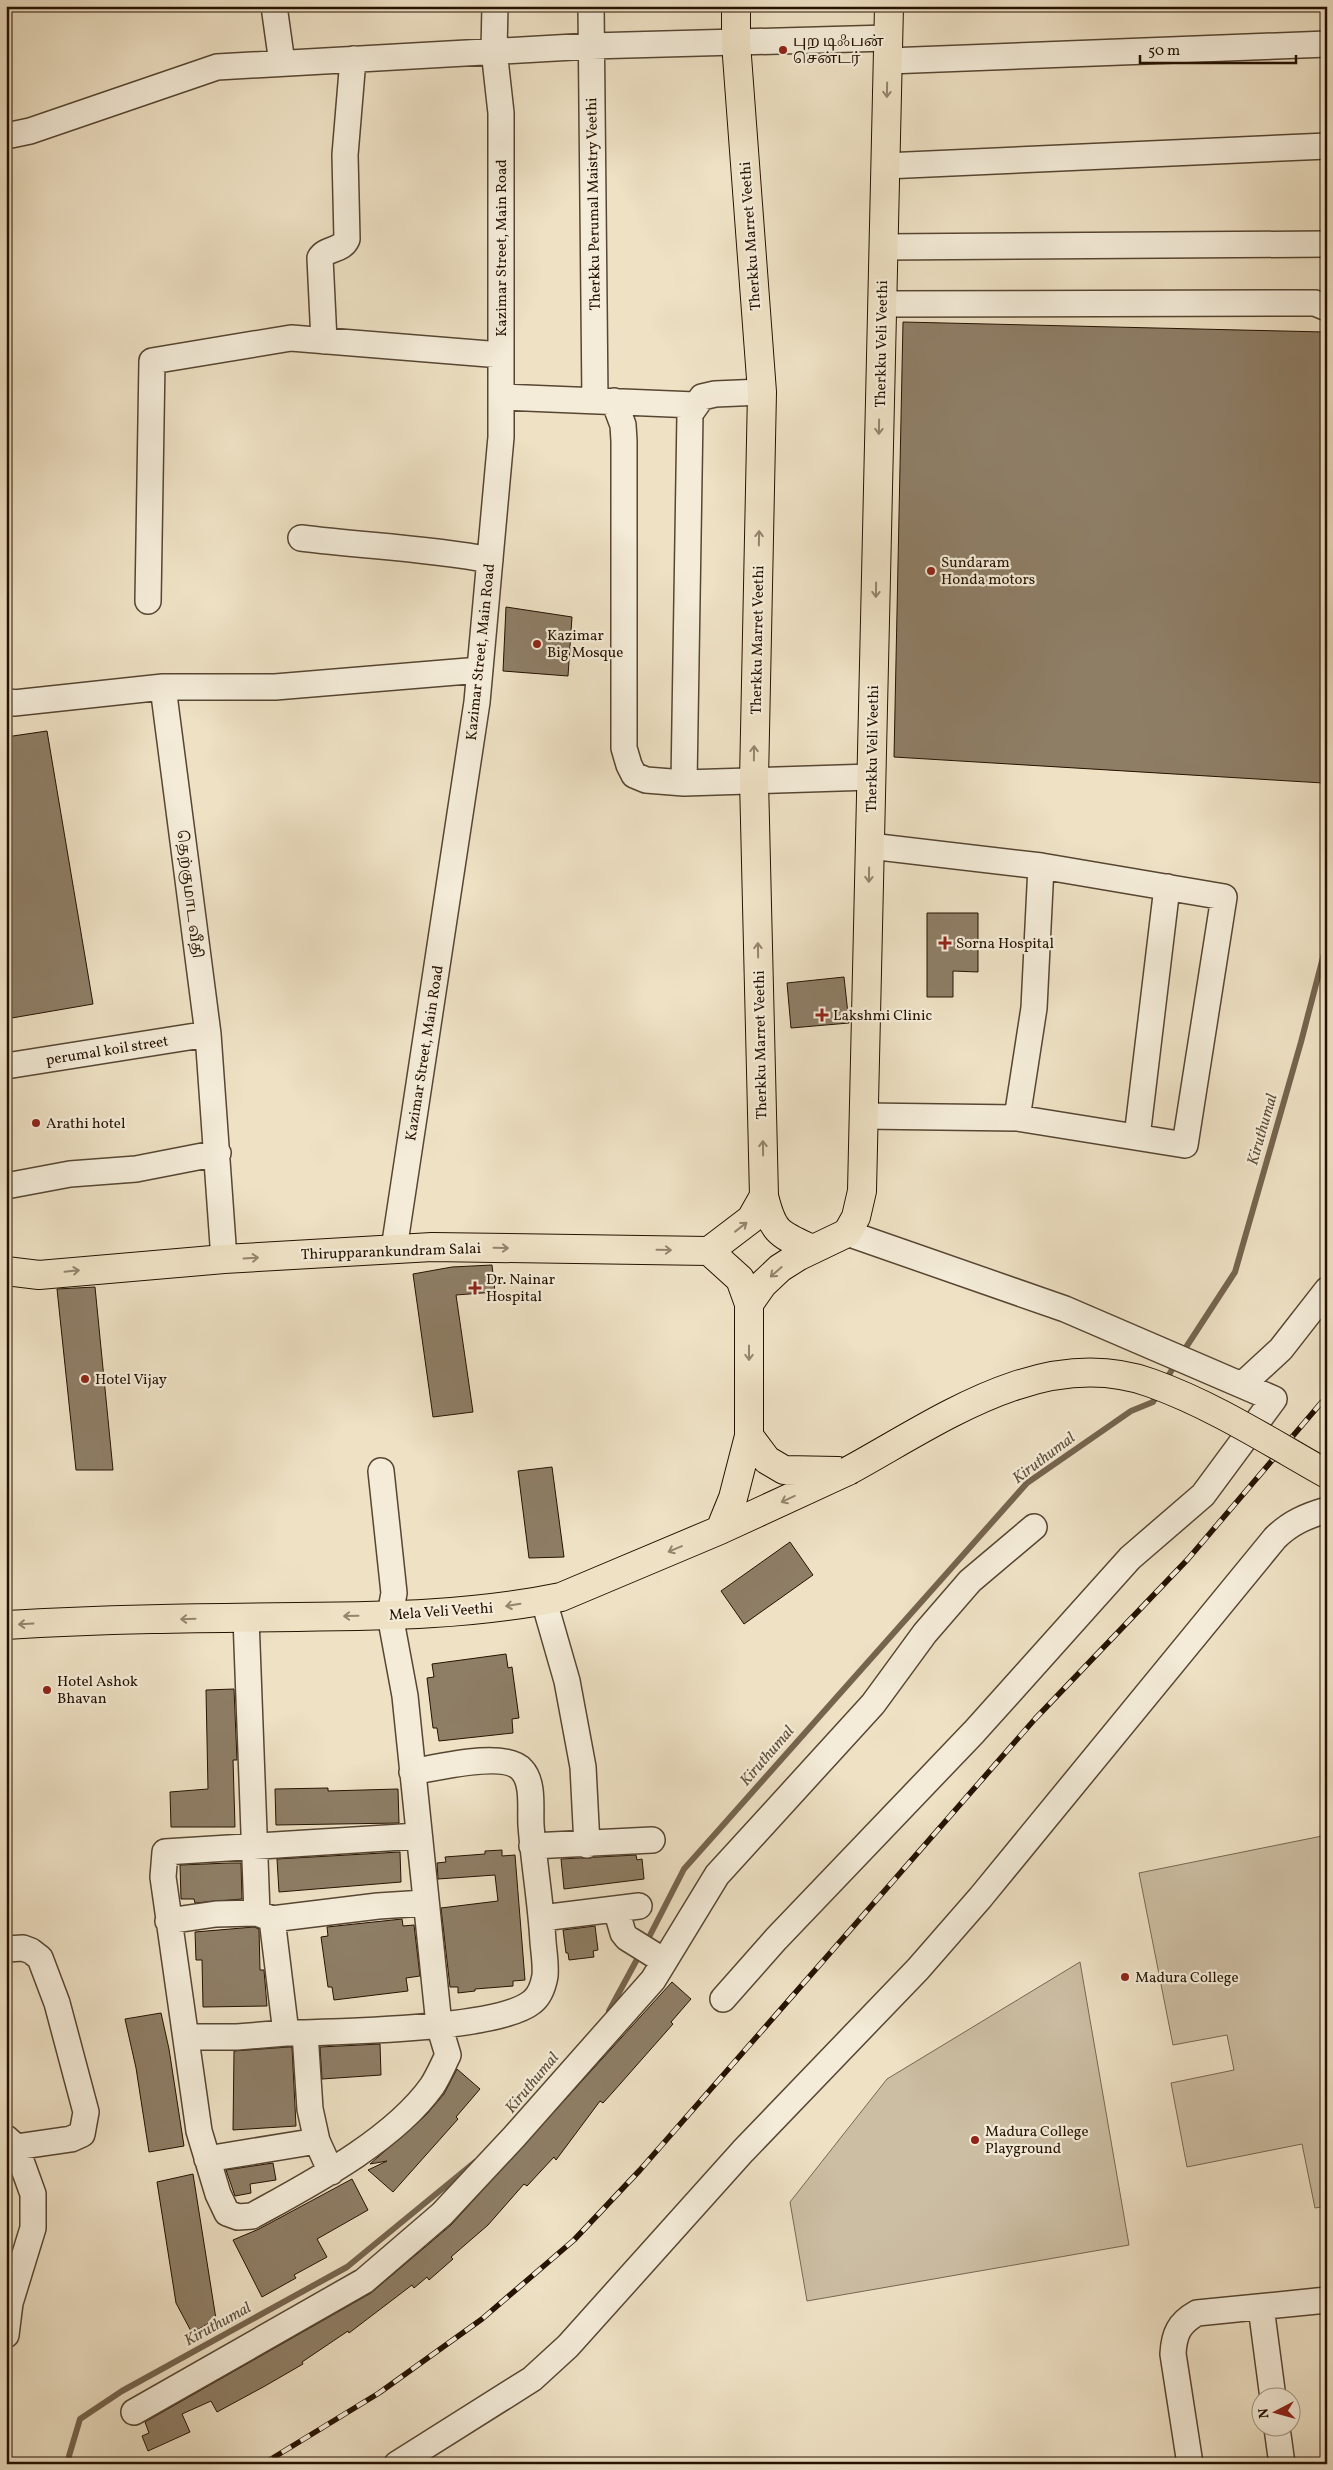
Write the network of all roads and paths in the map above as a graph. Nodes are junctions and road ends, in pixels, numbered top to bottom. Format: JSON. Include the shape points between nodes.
{"nodes":[{"id":1,"x":274,"y":6,"type":"edge"},
{"id":2,"x":495,"y":6,"type":"edge"},
{"id":3,"x":591,"y":6,"type":"edge"},
{"id":4,"x":736,"y":6,"type":"edge"},
{"id":5,"x":889,"y":6,"type":"edge"},
{"id":6,"x":736,"y":43,"type":"junction"},
{"id":7,"x":1327,"y":44,"type":"edge"},
{"id":8,"x":591,"y":46,"type":"junction"},
{"id":9,"x":494,"y":50,"type":"junction"},
{"id":10,"x":888,"y":50,"type":"junction"},
{"id":11,"x":353,"y":59,"type":"junction"},
{"id":12,"x":282,"y":63,"type":"junction"},
{"id":13,"x":6,"y":136,"type":"edge"},
{"id":14,"x":1327,"y":146,"type":"edge"},
{"id":15,"x":885,"y":166,"type":"junction"},
{"id":16,"x":1327,"y":244,"type":"edge"},
{"id":17,"x":884,"y":247,"type":"junction"},
{"id":18,"x":882,"y":304,"type":"junction"},
{"id":19,"x":1327,"y":308,"type":"edge"},
{"id":20,"x":324,"y":341,"type":"junction"},
{"id":21,"x":500,"y":355,"type":"junction"},
{"id":22,"x":762,"y":392,"type":"junction"},
{"id":23,"x":500,"y":397,"type":"junction"},
{"id":24,"x":604,"y":401,"type":"junction"},
{"id":25,"x":695,"y":404,"type":"junction"},
{"id":26,"x":301,"y":538,"type":"dead end"},
{"id":27,"x":490,"y":560,"type":"junction"},
{"id":28,"x":148,"y":601,"type":"dead end"},
{"id":29,"x":480,"y":670,"type":"junction"},
{"id":30,"x":163,"y":687,"type":"junction"},
{"id":31,"x":6,"y":701,"type":"edge"},
{"id":32,"x":871,"y":777,"type":"junction"},
{"id":33,"x":754,"y":780,"type":"junction"},
{"id":34,"x":684,"y":782,"type":"junction"},
{"id":35,"x":870,"y":846,"type":"junction"},
{"id":36,"x":1041,"y":866,"type":"junction"},
{"id":37,"x":1167,"y":887,"type":"junction"},
{"id":38,"x":208,"y":1034,"type":"junction"},
{"id":39,"x":6,"y":1066,"type":"edge"},
{"id":40,"x":864,"y":1116,"type":"junction"},
{"id":41,"x":1018,"y":1118,"type":"junction"},
{"id":42,"x":1137,"y":1138,"type":"junction"},
{"id":43,"x":218,"y":1153,"type":"junction"},
{"id":44,"x":6,"y":1186,"type":"edge"},
{"id":45,"x":764,"y":1196,"type":"junction"},
{"id":46,"x":847,"y":1233,"type":"junction"},
{"id":47,"x":394,"y":1249,"type":"junction"},
{"id":48,"x":812,"y":1249,"type":"junction"},
{"id":49,"x":709,"y":1251,"type":"junction"},
{"id":50,"x":224,"y":1259,"type":"junction"},
{"id":51,"x":6,"y":1270,"type":"edge"},
{"id":52,"x":39,"y":1275,"type":"junction"},
{"id":53,"x":6,"y":1281,"type":"edge"},
{"id":54,"x":1327,"y":1290,"type":"edge"},
{"id":55,"x":749,"y":1304,"type":"junction"},
{"id":56,"x":1242,"y":1385,"type":"junction"},
{"id":57,"x":749,"y":1436,"type":"junction"},
{"id":58,"x":381,"y":1471,"type":"dead end"},
{"id":59,"x":848,"y":1471,"type":"junction"},
{"id":60,"x":1327,"y":1474,"type":"edge"},
{"id":61,"x":1327,"y":1510,"type":"edge"},
{"id":62,"x":1034,"y":1527,"type":"dead end"},
{"id":63,"x":720,"y":1530,"type":"junction"},
{"id":64,"x":544,"y":1601,"type":"junction"},
{"id":65,"x":390,"y":1616,"type":"junction"},
{"id":66,"x":246,"y":1618,"type":"junction"},
{"id":67,"x":6,"y":1626,"type":"edge"},
{"id":68,"x":412,"y":1772,"type":"junction"},
{"id":69,"x":418,"y":1836,"type":"junction"},
{"id":70,"x":652,"y":1840,"type":"dead end"},
{"id":71,"x":587,"y":1845,"type":"junction"},
{"id":72,"x":255,"y":1846,"type":"junction"},
{"id":73,"x":532,"y":1846,"type":"junction"},
{"id":74,"x":425,"y":1903,"type":"junction"},
{"id":75,"x":265,"y":1916,"type":"junction"},
{"id":76,"x":542,"y":1918,"type":"junction"},
{"id":77,"x":168,"y":1922,"type":"junction"},
{"id":78,"x":6,"y":1949,"type":"edge"},
{"id":79,"x":664,"y":1961,"type":"junction"},
{"id":80,"x":723,"y":1999,"type":"dead end"},
{"id":81,"x":439,"y":2025,"type":"junction"},
{"id":82,"x":295,"y":2033,"type":"junction"},
{"id":83,"x":186,"y":2037,"type":"junction"},
{"id":84,"x":317,"y":2141,"type":"junction"},
{"id":85,"x":11,"y":2142,"type":"edge"},
{"id":86,"x":207,"y":2160,"type":"junction"},
{"id":87,"x":331,"y":2172,"type":"junction"},
{"id":88,"x":1327,"y":2300,"type":"edge"},
{"id":89,"x":1261,"y":2307,"type":"junction"},
{"id":90,"x":6,"y":2335,"type":"edge"},
{"id":91,"x":1272,"y":2388,"type":"edge"},
{"id":92,"x":134,"y":2412,"type":"dead end"},
{"id":93,"x":1278,"y":2438,"type":"edge"},
{"id":94,"x":397,"y":2464,"type":"edge"},
{"id":95,"x":1190,"y":2464,"type":"edge"},
{"id":96,"x":1282,"y":2464,"type":"edge"}],
"edges":[{"from":1,"to":12,"type":"street"},
{"from":2,"to":9,"type":"street","name":"Kazimar Street, Main Road"},
{"from":3,"to":8,"type":"street","name":"Therkku Perumal Maistry Veethi"},
{"from":4,"to":6,"type":"main road","name":"Therkku Marret Veethi"},
{"from":5,"to":10,"type":"main road","name":"Therkku Veli Veethi"},
{"from":6,"to":8,"type":"street"},
{"from":6,"to":10,"type":"street"},
{"from":6,"to":22,"type":"main road","name":"Therkku Marret Veethi"},
{"from":7,"to":10,"type":"street"},
{"from":8,"to":9,"type":"street"},
{"from":8,"to":24,"type":"street","name":"Therkku Perumal Maistry Veethi"},
{"from":9,"to":11,"type":"street"},
{"from":9,"to":21,"type":"street","name":"Kazimar Street, Main Road","via":[[501,113]]},
{"from":10,"to":15,"type":"main road","name":"Therkku Veli Veethi","one_way":true},
{"from":11,"to":12,"type":"street"},
{"from":11,"to":20,"type":"street","via":[[345,155],[347,239],[340,247],[322,254],[320,258]]},
{"from":12,"to":13,"type":"street","via":[[217,67],[30,132]]},
{"from":14,"to":15,"type":"street"},
{"from":15,"to":17,"type":"main road","name":"Therkku Veli Veethi"},
{"from":16,"to":17,"type":"street"},
{"from":17,"to":18,"type":"main road","name":"Therkku Veli Veethi"},
{"from":18,"to":19,"type":"street","via":[[1315,303]]},
{"from":18,"to":32,"type":"main road","name":"Therkku Veli Veethi","one_way":true},
{"from":20,"to":21,"type":"street"},
{"from":20,"to":28,"type":"street","via":[[291,338],[152,361]]},
{"from":21,"to":23,"type":"street","name":"Kazimar Street, Main Road"},
{"from":22,"to":25,"type":"street","via":[[715,394],[702,397]]},
{"from":33,"to":22,"type":"main road","name":"Therkku Marret Veethi","one_way":true},
{"from":23,"to":24,"type":"street"},
{"from":23,"to":27,"type":"street","name":"Kazimar Street, Main Road"},
{"from":24,"to":25,"type":"street"},
{"from":24,"to":34,"type":"street","via":[[623,424],[624,441],[624,748],[634,775],[646,780]]},
{"from":25,"to":34,"type":"street","via":[[689,424]]},
{"from":26,"to":27,"type":"street","via":[[428,549]]},
{"from":27,"to":29,"type":"street","name":"Kazimar Street, Main Road"},
{"from":29,"to":30,"type":"street","via":[[275,687]]},
{"from":29,"to":47,"type":"street","name":"Kazimar Street, Main Road"},
{"from":30,"to":31,"type":"street","via":[[14,703]]},
{"from":30,"to":38,"type":"street","name":"தெற்குமாட வீதி"},
{"from":32,"to":33,"type":"street"},
{"from":32,"to":35,"type":"main road","name":"Therkku Veli Veethi"},
{"from":33,"to":34,"type":"street"},
{"from":45,"to":33,"type":"main road","name":"Therkku Marret Veethi","one_way":true},
{"from":35,"to":36,"type":"street"},
{"from":35,"to":40,"type":"main road","name":"Therkku Veli Veethi","one_way":true},
{"from":36,"to":37,"type":"street"},
{"from":36,"to":41,"type":"street","via":[[1034,1008]]},
{"from":37,"to":42,"type":"street"},
{"from":37,"to":42,"type":"street","via":[[1224,897],[1186,1146]]},
{"from":38,"to":39,"type":"street","name":"perumal koil street"},
{"from":38,"to":43,"type":"street","name":"தெற்குமாட வீதி"},
{"from":40,"to":41,"type":"street"},
{"from":40,"to":46,"type":"main road","name":"Therkku Veli Veethi","via":[[862,1191],[856,1217]]},
{"from":41,"to":42,"type":"street"},
{"from":43,"to":44,"type":"street","via":[[136,1169],[70,1174]]},
{"from":43,"to":50,"type":"street","name":"தெற்குமாட வீதி"},
{"from":45,"to":48,"type":"main road","name":"Therkku Marret Veethi","via":[[770,1222],[780,1233]]},
{"from":49,"to":45,"type":"main road","one_way":true,"via":[[751,1219]]},
{"from":46,"to":48,"type":"main road"},
{"from":46,"to":56,"type":"street","via":[[1065,1309]]},
{"from":47,"to":49,"type":"main road","name":"Thirupparankundram Salai","one_way":true},
{"from":50,"to":47,"type":"main road","name":"Thirupparankundram Salai","one_way":true},
{"from":48,"to":55,"type":"main road","one_way":true,"via":[[780,1268]]},
{"from":49,"to":55,"type":"main road","via":[[740,1279]]},
{"from":52,"to":50,"type":"main road","name":"Thirupparankundram Salai","one_way":true},
{"from":51,"to":52,"type":"main road","name":"Thirupparankundram Salai"},
{"from":52,"to":53,"type":"street"},
{"from":54,"to":56,"type":"street","via":[[1281,1349]]},
{"from":55,"to":57,"type":"main road","one_way":true},
{"from":56,"to":80,"type":"street","via":[[1274,1399],[1203,1495],[1130,1558],[974,1732]]},
{"from":57,"to":59,"type":"main road","via":[[767,1460],[784,1470]]},
{"from":57,"to":63,"type":"main road","via":[[733,1498]]},
{"from":58,"to":65,"type":"street","via":[[394,1593]]},
{"from":59,"to":60,"type":"main road","bridge":true,"via":[[965,1406],[1026,1381],[1051,1375],[1080,1374],[1116,1375],[1151,1382],[1208,1408]]},
{"from":59,"to":63,"type":"main road","name":"Mela Veli Veethi","one_way":true},
{"from":61,"to":94,"type":"street","via":[[1304,1517],[1275,1538],[925,1962],[743,2151],[568,2346],[532,2379]]},
{"from":62,"to":79,"type":"street","via":[[970,1581],[925,1633],[873,1704],[717,1876]]},
{"from":63,"to":64,"type":"main road","name":"Mela Veli Veethi","one_way":true,"via":[[561,1597]]},
{"from":64,"to":65,"type":"main road","name":"Mela Veli Veethi","one_way":true,"via":[[483,1610]]},
{"from":64,"to":71,"type":"street","via":[[567,1681],[582,1767]]},
{"from":65,"to":66,"type":"main road","name":"Mela Veli Veethi","one_way":true},
{"from":65,"to":68,"type":"street","via":[[405,1696]]},
{"from":66,"to":67,"type":"main road","name":"Mela Veli Veethi","one_way":true},
{"from":66,"to":72,"type":"street"},
{"from":68,"to":69,"type":"street"},
{"from":68,"to":73,"type":"street","via":[[492,1761],[508,1762],[522,1770],[528,1781]]},
{"from":69,"to":72,"type":"street"},
{"from":69,"to":74,"type":"street"},
{"from":70,"to":71,"type":"street"},
{"from":71,"to":73,"type":"street"},
{"from":72,"to":75,"type":"street"},
{"from":72,"to":77,"type":"street","via":[[165,1852],[163,1877]]},
{"from":73,"to":76,"type":"street"},
{"from":74,"to":75,"type":"street"},
{"from":74,"to":81,"type":"street"},
{"from":75,"to":77,"type":"street","via":[[216,1914]]},
{"from":75,"to":82,"type":"street"},
{"from":76,"to":79,"type":"street","via":[[628,1908],[623,1933]]},
{"from":76,"to":81,"type":"street","via":[[545,1975],[541,1992],[531,2003],[508,2015]]},
{"from":77,"to":83,"type":"street"},
{"from":78,"to":85,"type":"street","via":[[23,1948],[40,1958],[57,2003],[86,2112],[82,2134],[71,2139]]},
{"from":79,"to":92,"type":"street","via":[[653,1980],[472,2184],[364,2281]]},
{"from":81,"to":82,"type":"street"},
{"from":81,"to":87,"type":"street","via":[[448,2055],[432,2085],[403,2119]]},
{"from":82,"to":83,"type":"street"},
{"from":82,"to":84,"type":"street"},
{"from":83,"to":86,"type":"street","via":[[199,2131]]},
{"from":84,"to":86,"type":"street"},
{"from":84,"to":87,"type":"street"},
{"from":85,"to":90,"type":"street","via":[[33,2194],[33,2228],[10,2303]]},
{"from":86,"to":87,"type":"street","via":[[227,2213],[238,2218],[252,2216]]},
{"from":88,"to":89,"type":"street"},
{"from":89,"to":91,"type":"street"},
{"from":89,"to":95,"type":"street","via":[[1197,2313],[1184,2320],[1174,2338]]},
{"from":93,"to":96,"type":"street"}]}
